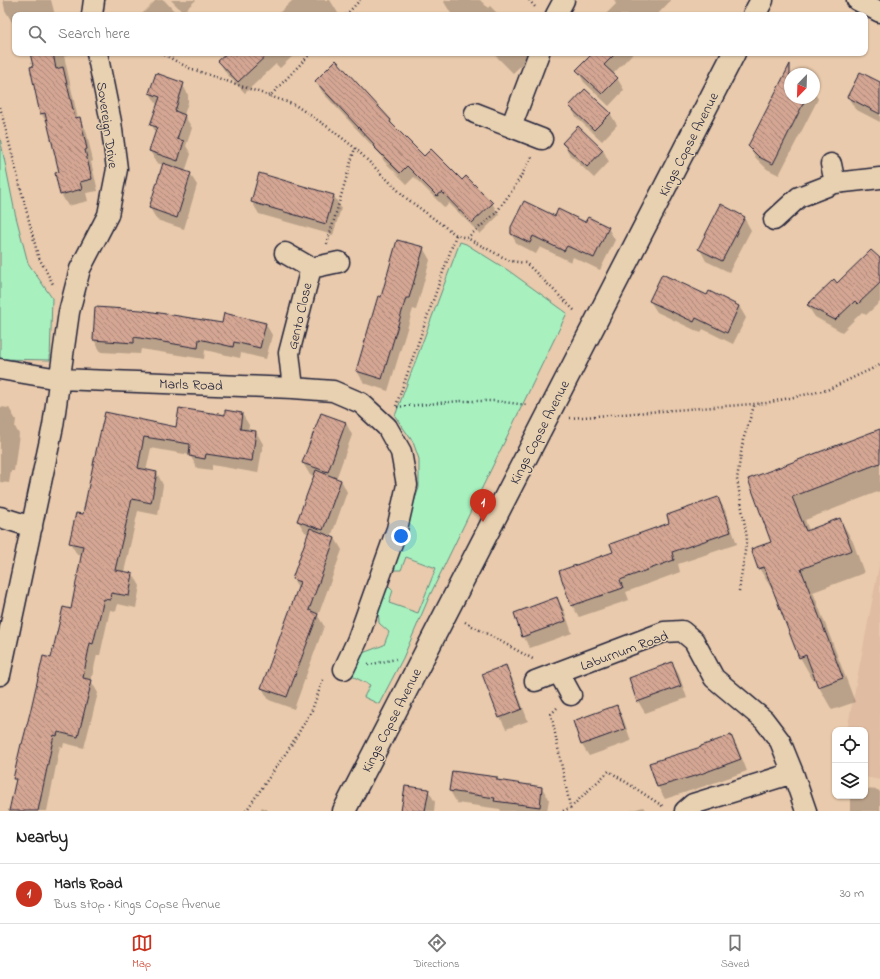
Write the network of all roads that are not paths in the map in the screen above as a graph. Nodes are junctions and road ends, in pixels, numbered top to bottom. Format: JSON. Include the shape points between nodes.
{"nodes":[{"id":1,"x":94,"y":0,"type":"edge"},
{"id":2,"x":564,"y":0,"type":"edge"},
{"id":3,"x":762,"y":0,"type":"edge"},
{"id":4,"x":857,"y":0,"type":"edge"},
{"id":5,"x":92,"y":12,"type":"edge"},
{"id":6,"x":558,"y":12,"type":"edge"},
{"id":7,"x":756,"y":12,"type":"edge"},
{"id":8,"x":880,"y":12,"type":"edge"},
{"id":9,"x":98,"y":56,"type":"edge"},
{"id":10,"x":538,"y":56,"type":"edge"},
{"id":11,"x":732,"y":56,"type":"edge"},
{"id":12,"x":474,"y":114,"type":"dead end"},
{"id":13,"x":511,"y":127,"type":"junction"},
{"id":14,"x":542,"y":139,"type":"road end"},
{"id":15,"x":880,"y":178,"type":"edge"},
{"id":16,"x":774,"y":220,"type":"dead end"},
{"id":17,"x":285,"y":254,"type":"dead end"},
{"id":18,"x":0,"y":369,"type":"edge"},
{"id":19,"x":59,"y":379,"type":"junction"},
{"id":20,"x":293,"y":388,"type":"junction"},
{"id":21,"x":0,"y":517,"type":"edge"},
{"id":22,"x":32,"y":527,"type":"junction"},
{"id":23,"x":344,"y":669,"type":"road end"},
{"id":24,"x":559,"y":673,"type":"junction"},
{"id":25,"x":0,"y":675,"type":"edge"},
{"id":26,"x":535,"y":682,"type":"dead end"},
{"id":27,"x":571,"y":695,"type":"road end"},
{"id":28,"x":793,"y":773,"type":"junction"},
{"id":29,"x":344,"y":811,"type":"edge"},
{"id":30,"x":685,"y":811,"type":"edge"},
{"id":31,"x":806,"y":811,"type":"edge"}],
"edges":[{"from":1,"to":5,"type":"street"},
{"from":2,"to":6,"type":"street"},
{"from":3,"to":7,"type":"street"},
{"from":4,"to":8,"type":"street"},
{"from":9,"to":19,"type":"street","name":"Sovereign Drive","via":[[116,169],[108,215],[80,269],[69,312]]},
{"from":10,"to":13,"type":"street"},
{"from":11,"to":29,"type":"street","name":"Kings Copse Avenue"},
{"from":12,"to":13,"type":"street"},
{"from":13,"to":14,"type":"street"},
{"from":15,"to":16,"type":"street","via":[[833,174],[799,197]]},
{"from":17,"to":20,"type":"street","name":"Gento Close","via":[[323,265],[289,353]]},
{"from":18,"to":19,"type":"street","name":"Marls Road"},
{"from":19,"to":20,"type":"street","name":"Marls Road"},
{"from":19,"to":22,"type":"street","via":[[53,426]]},
{"from":20,"to":23,"type":"street","name":"Marls Road","via":[[333,391],[361,403],[387,427],[401,452],[407,485],[364,643]]},
{"from":21,"to":22,"type":"street"},
{"from":22,"to":25,"type":"street"},
{"from":24,"to":26,"type":"street","name":"Laburnum Road"},
{"from":24,"to":27,"type":"street"},
{"from":24,"to":28,"type":"street","name":"Laburnum Road","via":[[664,632],[682,631],[694,641],[714,678],[764,720],[780,741]]},
{"from":28,"to":30,"type":"street","via":[[693,804]]},
{"from":28,"to":31,"type":"street","name":"Laburnum Road"}]}
